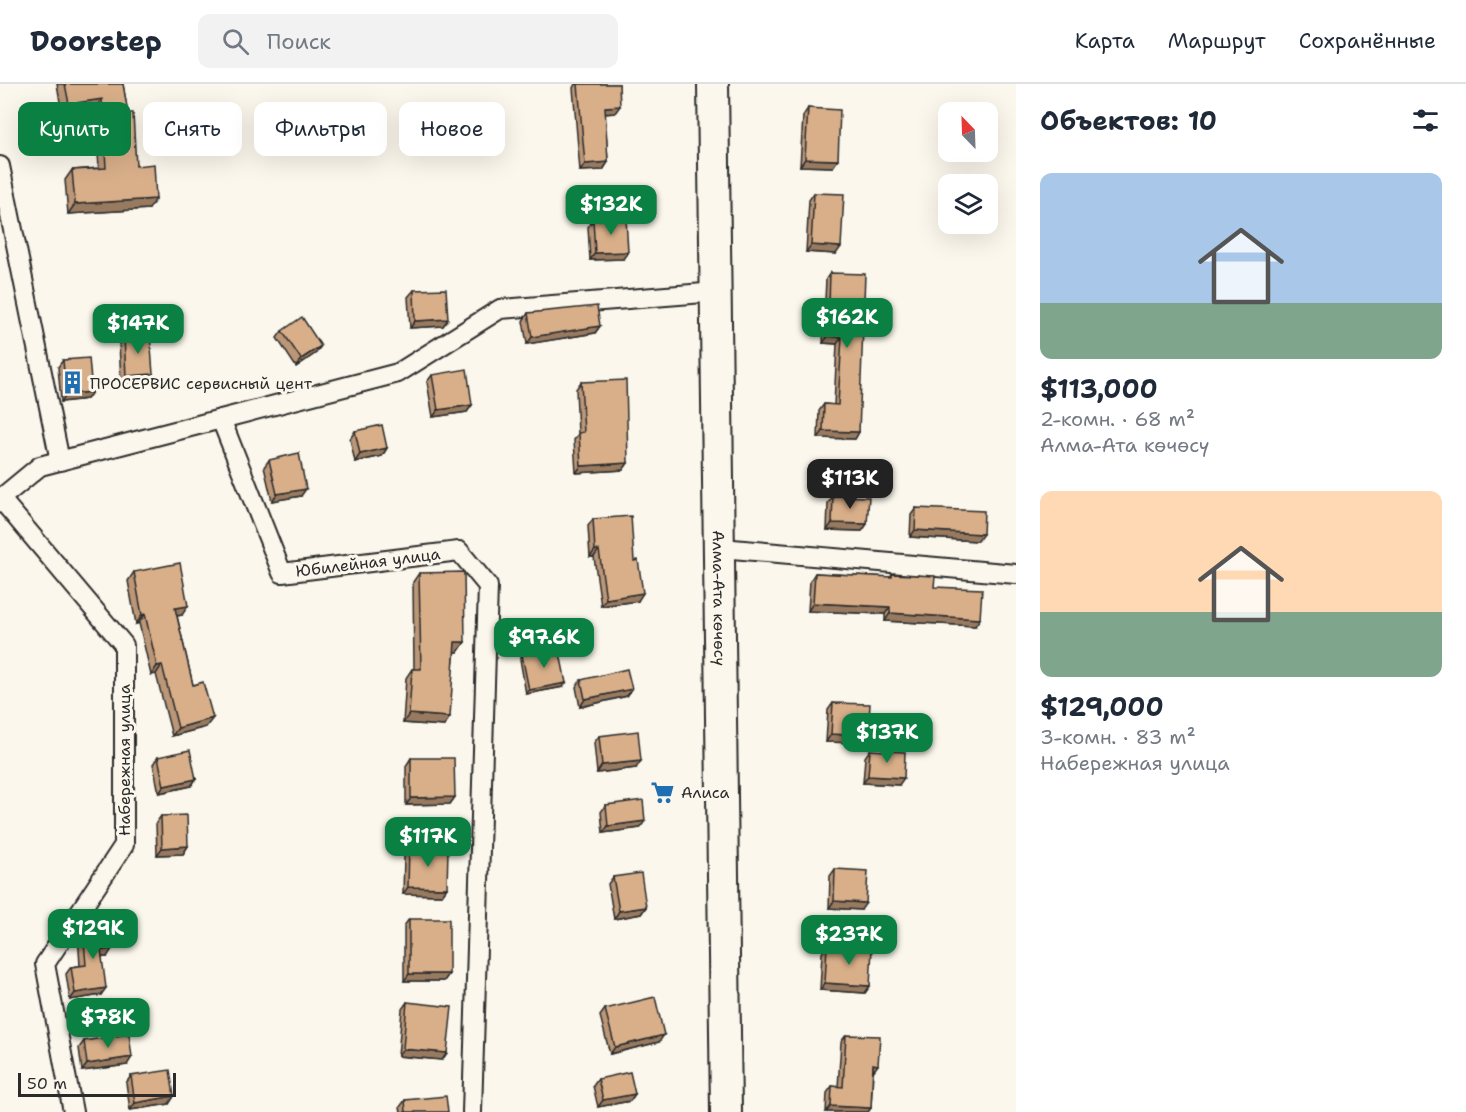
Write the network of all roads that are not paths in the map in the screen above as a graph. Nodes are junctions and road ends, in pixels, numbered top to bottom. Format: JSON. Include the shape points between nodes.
{"nodes":[{"id":1,"x":713,"y":84,"type":"edge"},
{"id":2,"x":0,"y":166,"type":"edge"},
{"id":3,"x":717,"y":292,"type":"junction"},
{"id":4,"x":221,"y":419,"type":"junction"},
{"id":5,"x":60,"y":461,"type":"junction"},
{"id":6,"x":0,"y":499,"type":"edge"},
{"id":7,"x":721,"y":548,"type":"junction"},
{"id":8,"x":1016,"y":574,"type":"edge"},
{"id":9,"x":73,"y":1112,"type":"edge"},
{"id":10,"x":472,"y":1112,"type":"edge"},
{"id":11,"x":726,"y":1112,"type":"edge"}],
"edges":[{"from":1,"to":3,"type":"highway","name":"Алма-Ата көчөсү"},
{"from":2,"to":5,"type":"street"},
{"from":3,"to":4,"type":"street","via":[[500,309],[398,373]]},
{"from":3,"to":7,"type":"highway","name":"Алма-Ата көчөсү"},
{"from":4,"to":5,"type":"street"},
{"from":4,"to":10,"type":"street","name":"Юбилейная улица","via":[[282,573],[459,550],[488,586]]},
{"from":5,"to":6,"type":"street","via":[[40,466]]},
{"from":6,"to":9,"type":"street","name":"Набережная улица","via":[[124,645],[124,845],[45,964]]},
{"from":7,"to":8,"type":"street"},
{"from":7,"to":11,"type":"highway","name":"Алма-Ата көчөсү"}]}
